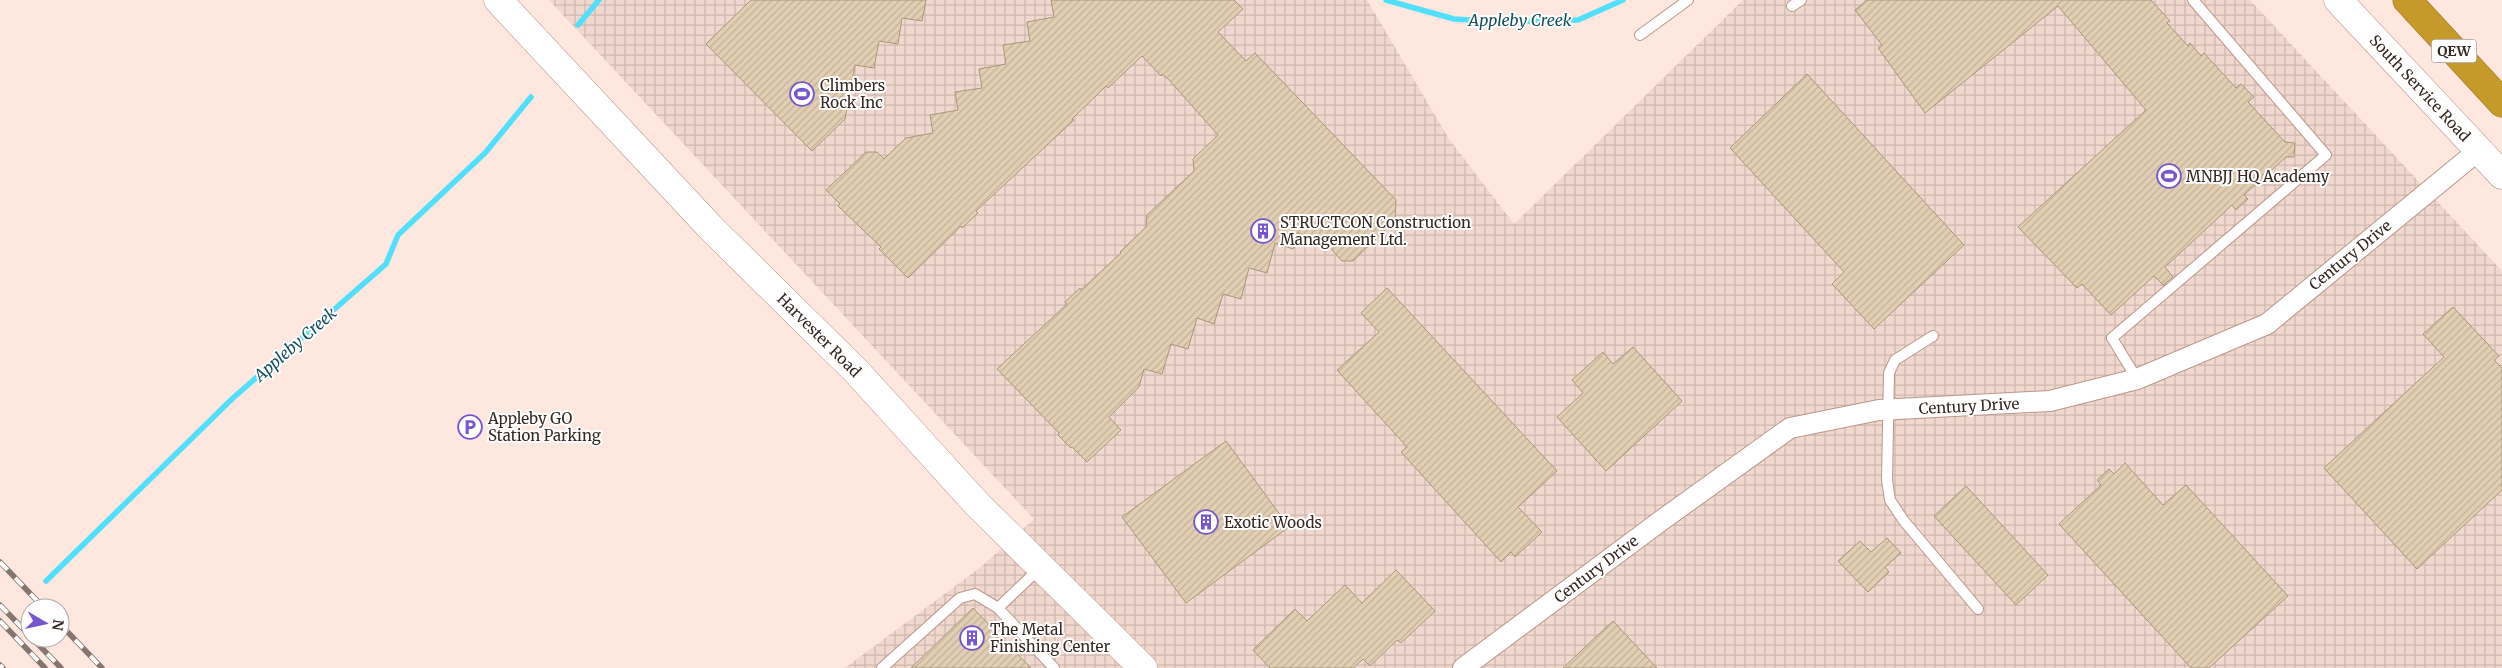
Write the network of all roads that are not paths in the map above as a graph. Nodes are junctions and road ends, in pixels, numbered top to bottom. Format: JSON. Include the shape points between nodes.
{"nodes":[{"id":1,"x":498,"y":0,"type":"edge"},
{"id":2,"x":1688,"y":0,"type":"edge"},
{"id":3,"x":2193,"y":0,"type":"edge"},
{"id":4,"x":2338,"y":0,"type":"edge"},
{"id":5,"x":2407,"y":0,"type":"edge"},
{"id":6,"x":1640,"y":35,"type":"dead end"},
{"id":7,"x":2502,"y":103,"type":"edge"},
{"id":8,"x":2479,"y":150,"type":"junction"},
{"id":9,"x":2502,"y":176,"type":"edge"},
{"id":10,"x":1933,"y":336,"type":"dead end"},
{"id":11,"x":2137,"y":379,"type":"junction"},
{"id":12,"x":1888,"y":410,"type":"junction"},
{"id":13,"x":1040,"y":567,"type":"junction"},
{"id":14,"x":998,"y":608,"type":"junction"},
{"id":15,"x":1978,"y":608,"type":"dead end"},
{"id":16,"x":882,"y":668,"type":"edge"},
{"id":17,"x":1054,"y":668,"type":"edge"},
{"id":18,"x":1143,"y":668,"type":"edge"},
{"id":19,"x":1463,"y":668,"type":"edge"}],
"edges":[{"from":1,"to":13,"type":"main road","name":"Harvester Road","via":[[710,227],[857,372],[976,503]]},
{"from":2,"to":6,"type":"lane"},
{"from":3,"to":11,"type":"lane","via":[[2326,154],[2112,338]]},
{"from":4,"to":8,"type":"main road","name":"South Service Road"},
{"from":5,"to":7,"type":"highway","number":"QEW"},
{"from":8,"to":9,"type":"main road","name":"South Service Road"},
{"from":8,"to":11,"type":"street","name":"Century Drive","via":[[2267,324]]},
{"from":10,"to":12,"type":"lane","via":[[1895,360],[1889,373]]},
{"from":11,"to":12,"type":"street","name":"Century Drive","via":[[2050,401]]},
{"from":12,"to":15,"type":"lane","via":[[1887,480],[1890,500],[1904,522]]},
{"from":12,"to":19,"type":"street","name":"Century Drive","via":[[1790,428]]},
{"from":13,"to":14,"type":"lane"},
{"from":13,"to":18,"type":"main road","name":"Harvester Road"},
{"from":14,"to":16,"type":"lane","via":[[975,594],[960,598]]},
{"from":14,"to":17,"type":"lane"}]}
